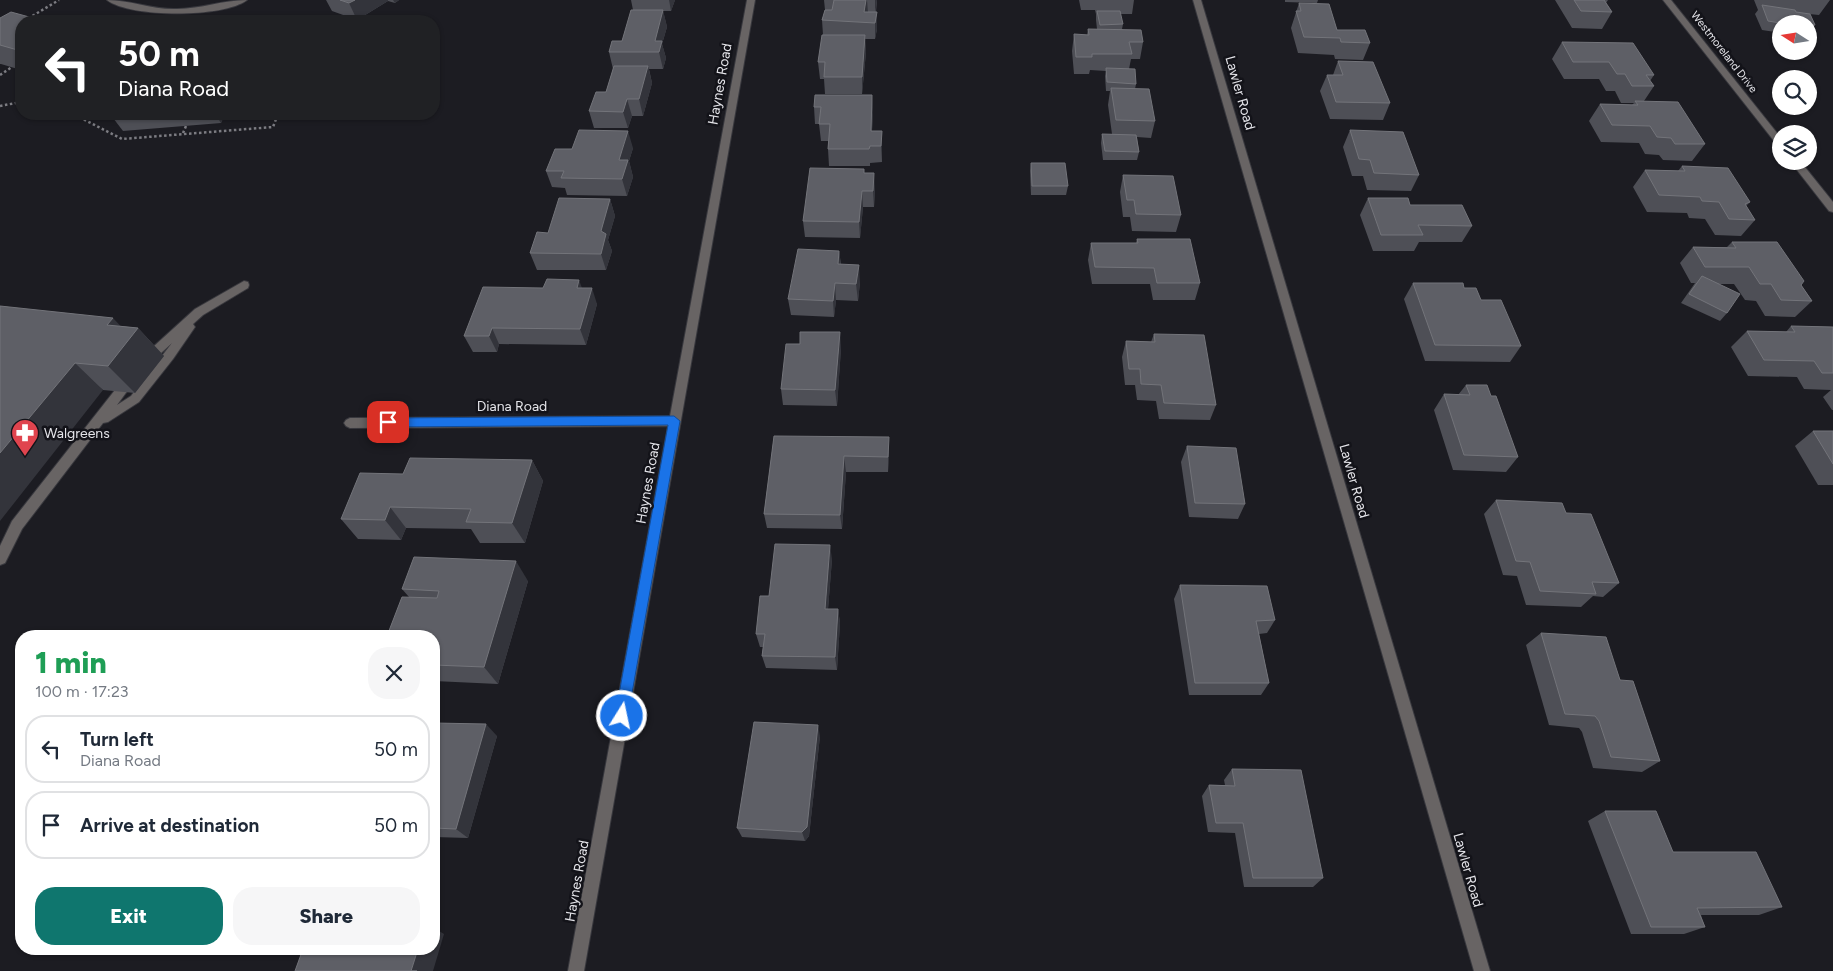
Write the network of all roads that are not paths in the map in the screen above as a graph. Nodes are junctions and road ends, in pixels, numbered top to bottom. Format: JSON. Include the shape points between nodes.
{"nodes":[{"id":1,"x":111,"y":0,"type":"edge"},
{"id":2,"x":243,"y":0,"type":"edge"},
{"id":3,"x":751,"y":0,"type":"edge"},
{"id":4,"x":1197,"y":0,"type":"edge"},
{"id":5,"x":1667,"y":0,"type":"edge"},
{"id":6,"x":1772,"y":133,"type":"edge"},
{"id":7,"x":1802,"y":170,"type":"edge"},
{"id":8,"x":1833,"y":209,"type":"edge"},
{"id":9,"x":244,"y":285,"type":"dead end"},
{"id":10,"x":674,"y":421,"type":"junction"},
{"id":11,"x":350,"y":423,"type":"dead end"},
{"id":12,"x":0,"y":559,"type":"edge"},
{"id":13,"x":576,"y":971,"type":"edge"},
{"id":14,"x":1482,"y":971,"type":"edge"}],
"edges":[{"from":1,"to":2,"type":"street","via":[[155,12],[178,13]]},
{"from":3,"to":10,"type":"street","name":"Haynes Road"},
{"from":4,"to":14,"type":"street","name":"Lawler Road"},
{"from":5,"to":6,"type":"street","name":"Westmoreland Drive"},
{"from":7,"to":8,"type":"street"},
{"from":9,"to":12,"type":"street","via":[[199,312],[150,355],[17,526]]},
{"from":10,"to":11,"type":"street","name":"Diana Road"},
{"from":10,"to":13,"type":"street","name":"Haynes Road"}]}
